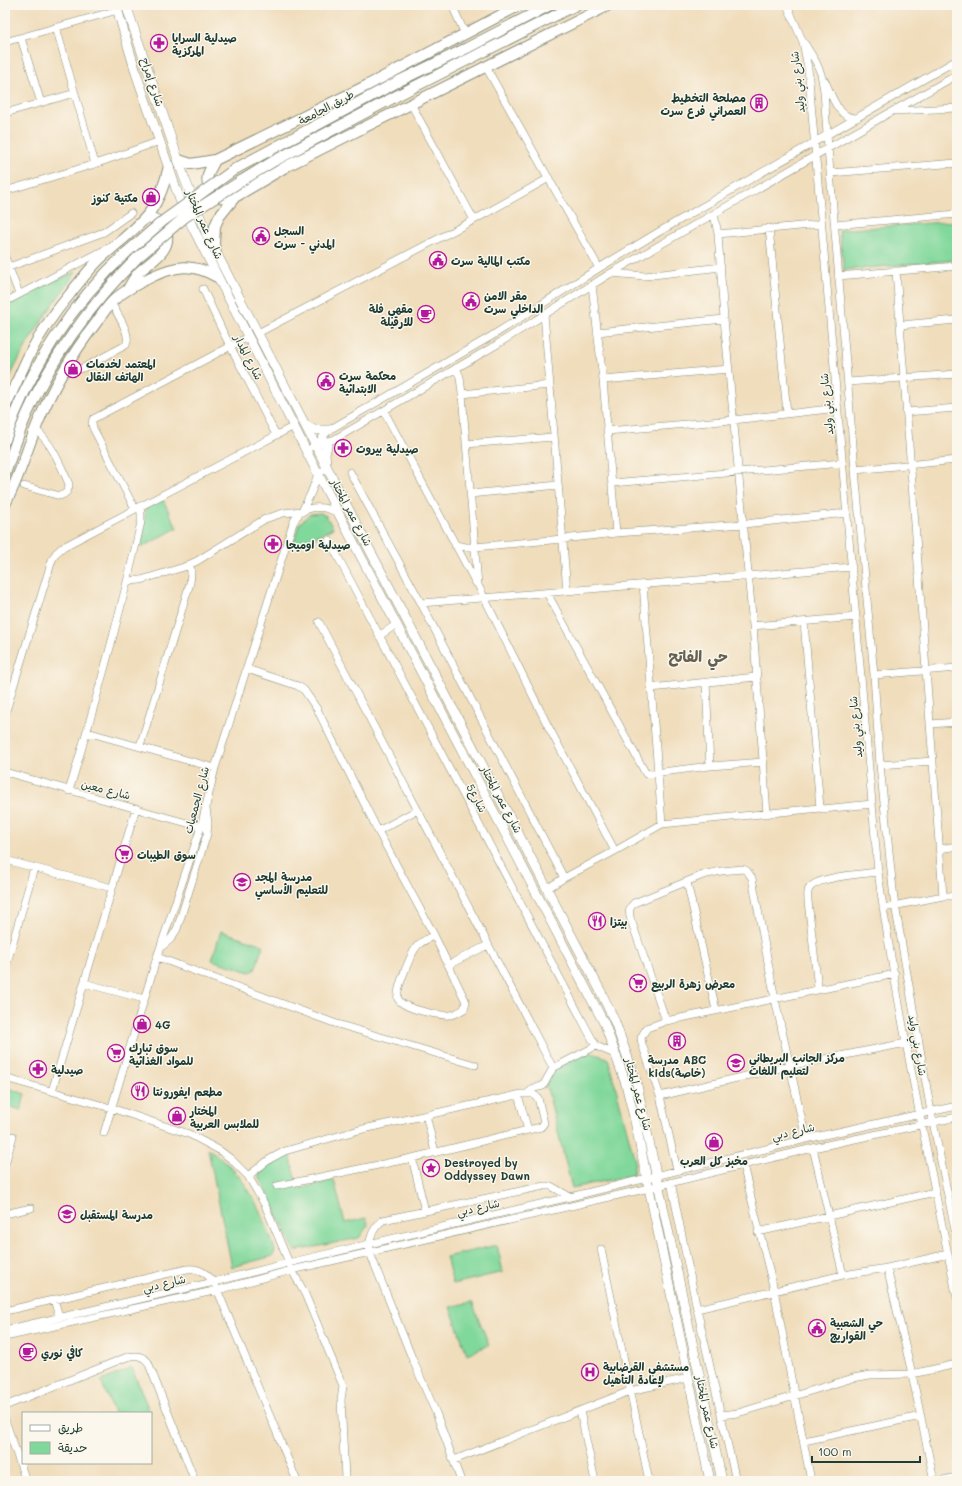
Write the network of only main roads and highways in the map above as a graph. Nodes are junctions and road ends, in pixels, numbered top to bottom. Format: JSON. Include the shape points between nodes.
{"nodes":[{"id":1,"x":520,"y":5,"type":"edge"},
{"id":2,"x":550,"y":5,"type":"edge"},
{"id":3,"x":576,"y":5,"type":"edge"},
{"id":4,"x":609,"y":5,"type":"edge"},
{"id":5,"x":120,"y":7,"type":"edge"},
{"id":6,"x":467,"y":48,"type":"junction"},
{"id":7,"x":398,"y":69,"type":"junction"},
{"id":8,"x":179,"y":160,"type":"junction"},
{"id":9,"x":215,"y":160,"type":"junction"},
{"id":10,"x":169,"y":166,"type":"junction"},
{"id":11,"x":234,"y":197,"type":"junction"},
{"id":12,"x":147,"y":217,"type":"junction"},
{"id":13,"x":216,"y":252,"type":"junction"},
{"id":14,"x":217,"y":277,"type":"junction"},
{"id":15,"x":128,"y":289,"type":"junction"},
{"id":16,"x":5,"y":408,"type":"edge"},
{"id":17,"x":305,"y":425,"type":"junction"},
{"id":18,"x":329,"y":430,"type":"road end"},
{"id":19,"x":5,"y":440,"type":"edge"},
{"id":20,"x":328,"y":442,"type":"road end"},
{"id":21,"x":327,"y":468,"type":"junction"},
{"id":22,"x":5,"y":474,"type":"edge"},
{"id":23,"x":5,"y":504,"type":"edge"},
{"id":24,"x":710,"y":1481,"type":"edge"},
{"id":25,"x":722,"y":1481,"type":"edge"}],
"edges":[{"from":1,"to":7,"type":"highway"},
{"from":2,"to":6,"type":"highway","name":"طريق الجامعة"},
{"from":3,"to":22,"type":"highway","bridge":true,"via":[[281,158],[185,217],[137,258],[82,321],[51,366],[27,414]]},
{"from":4,"to":11,"type":"highway","via":[[273,173]]},
{"from":5,"to":8,"type":"main road","name":"شارع إمراح"},
{"from":5,"to":10,"type":"main road","name":"شارع إمراح","via":[[137,76]]},
{"from":6,"to":7,"type":"highway","via":[[453,48],[417,65]]},
{"from":6,"to":19,"type":"highway","name":"طريق الجامعة","bridge":true,"via":[[399,81],[235,169],[163,221],[127,252],[93,287],[63,326],[27,387]]},
{"from":7,"to":9,"type":"highway"},
{"from":8,"to":9,"type":"highway","via":[[191,164]]},
{"from":8,"to":13,"type":"main road","name":"شارع عمر المختار","via":[[195,208]]},
{"from":9,"to":11,"type":"highway","via":[[207,180],[210,189],[221,198]]},
{"from":10,"to":12,"type":"highway","via":[[158,199]]},
{"from":10,"to":14,"type":"main road","name":"شارع عمر المختار","via":[[185,212]]},
{"from":11,"to":13,"type":"highway","via":[[216,226]]},
{"from":12,"to":15,"type":"highway","via":[[158,221],[164,227],[167,243],[161,253],[135,277]]},
{"from":12,"to":16,"type":"highway","via":[[101,258],[79,282],[28,356]]},
{"from":13,"to":17,"type":"main road","name":"شارع عمر المختار"},
{"from":14,"to":15,"type":"highway","via":[[200,269],[182,267],[157,274]]},
{"from":14,"to":24,"type":"main road","name":"شارع عمر المختار","via":[[605,1024],[617,1054],[635,1121]]},
{"from":15,"to":23,"type":"highway","via":[[111,303],[62,372],[35,429]]},
{"from":17,"to":18,"type":"main road","via":[[314,430]]},
{"from":17,"to":21,"type":"main road","name":"شارع عمر المختار"},
{"from":20,"to":21,"type":"main road","via":[[325,454]]},
{"from":21,"to":25,"type":"main road","name":"شارع عمر المختار","via":[[548,888],[615,1022],[636,1081]]}]}
